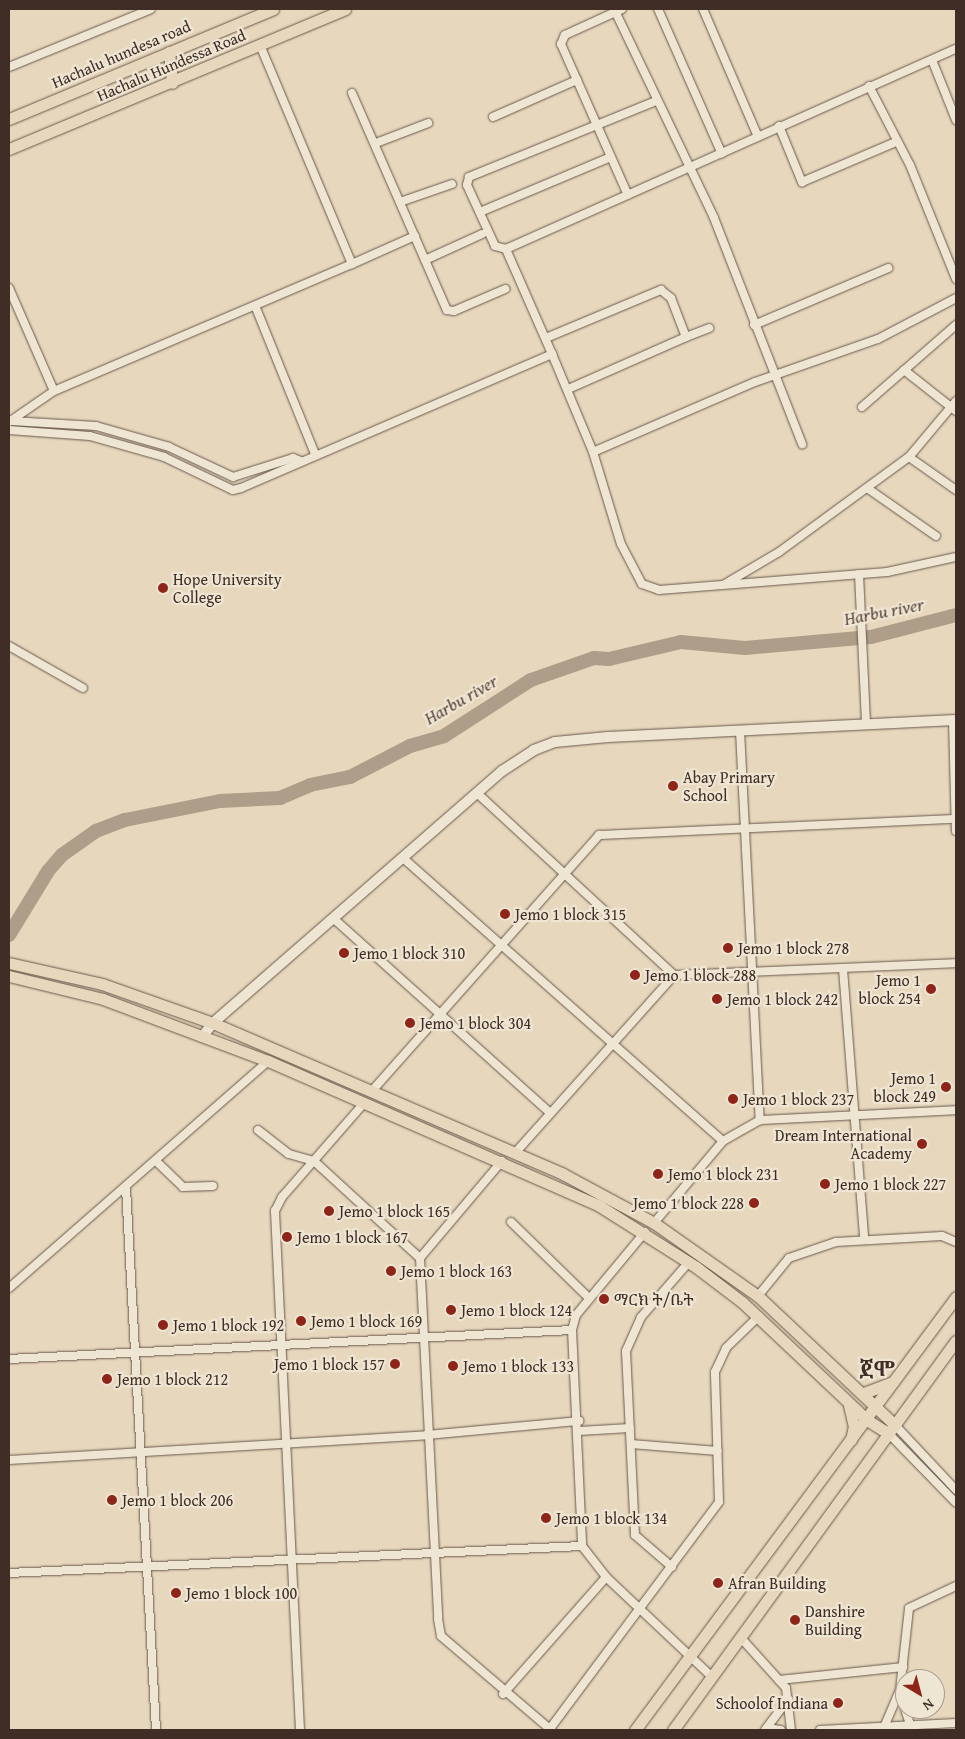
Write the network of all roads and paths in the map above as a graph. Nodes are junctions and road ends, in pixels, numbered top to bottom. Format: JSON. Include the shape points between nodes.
{"nodes":[{"id":1,"x":151,"y":9,"type":"edge"},
{"id":2,"x":273,"y":9,"type":"edge"},
{"id":3,"x":345,"y":9,"type":"edge"},
{"id":4,"x":658,"y":9,"type":"edge"},
{"id":5,"x":703,"y":9,"type":"edge"},
{"id":6,"x":619,"y":10,"type":"edge"},
{"id":7,"x":260,"y":45,"type":"junction"},
{"id":8,"x":956,"y":49,"type":"edge"},
{"id":9,"x":169,"y":52,"type":"junction"},
{"id":10,"x":932,"y":60,"type":"junction"},
{"id":11,"x":9,"y":67,"type":"edge"},
{"id":12,"x":577,"y":80,"type":"junction"},
{"id":13,"x":172,"y":83,"type":"junction"},
{"id":14,"x":868,"y":86,"type":"junction"},
{"id":15,"x":352,"y":92,"type":"dead end"},
{"id":16,"x":656,"y":100,"type":"junction"},
{"id":17,"x":955,"y":115,"type":"edge"},
{"id":18,"x":494,"y":117,"type":"dead end"},
{"id":19,"x":9,"y":119,"type":"edge"},
{"id":20,"x":597,"y":122,"type":"junction"},
{"id":21,"x":428,"y":123,"type":"dead end"},
{"id":22,"x":779,"y":126,"type":"junction"},
{"id":23,"x":758,"y":137,"type":"junction"},
{"id":24,"x":896,"y":142,"type":"junction"},
{"id":25,"x":376,"y":143,"type":"junction"},
{"id":26,"x":9,"y":149,"type":"edge"},
{"id":27,"x":722,"y":154,"type":"junction"},
{"id":28,"x":611,"y":157,"type":"junction"},
{"id":29,"x":687,"y":170,"type":"junction"},
{"id":30,"x":452,"y":184,"type":"dead end"},
{"id":31,"x":628,"y":196,"type":"junction"},
{"id":32,"x":400,"y":202,"type":"junction"},
{"id":33,"x":480,"y":212,"type":"junction"},
{"id":34,"x":482,"y":234,"type":"dead end"},
{"id":35,"x":415,"y":236,"type":"junction"},
{"id":36,"x":506,"y":249,"type":"junction"},
{"id":37,"x":425,"y":260,"type":"junction"},
{"id":38,"x":352,"y":264,"type":"junction"},
{"id":39,"x":888,"y":268,"type":"dead end"},
{"id":40,"x":956,"y":280,"type":"edge"},
{"id":41,"x":9,"y":288,"type":"edge"},
{"id":42,"x":505,"y":289,"type":"dead end"},
{"id":43,"x":956,"y":298,"type":"edge"},
{"id":44,"x":256,"y":308,"type":"junction"},
{"id":45,"x":754,"y":325,"type":"junction"},
{"id":46,"x":956,"y":325,"type":"edge"},
{"id":47,"x":709,"y":328,"type":"dead end"},
{"id":48,"x":686,"y":337,"type":"junction"},
{"id":49,"x":546,"y":338,"type":"junction"},
{"id":50,"x":552,"y":354,"type":"junction"},
{"id":51,"x":904,"y":370,"type":"junction"},
{"id":52,"x":774,"y":375,"type":"junction"},
{"id":53,"x":568,"y":389,"type":"junction"},
{"id":54,"x":54,"y":391,"type":"junction"},
{"id":55,"x":956,"y":401,"type":"edge"},
{"id":56,"x":862,"y":407,"type":"dead end"},
{"id":57,"x":953,"y":409,"type":"edge"},
{"id":58,"x":10,"y":421,"type":"edge"},
{"id":59,"x":9,"y":430,"type":"edge"},
{"id":60,"x":802,"y":444,"type":"dead end"},
{"id":61,"x":169,"y":447,"type":"junction"},
{"id":62,"x":593,"y":452,"type":"junction"},
{"id":63,"x":315,"y":454,"type":"junction"},
{"id":64,"x":164,"y":457,"type":"junction"},
{"id":65,"x":908,"y":457,"type":"junction"},
{"id":66,"x":301,"y":461,"type":"junction"},
{"id":67,"x":866,"y":488,"type":"junction"},
{"id":68,"x":956,"y":490,"type":"edge"},
{"id":69,"x":936,"y":536,"type":"dead end"},
{"id":70,"x":956,"y":557,"type":"edge"},
{"id":71,"x":859,"y":574,"type":"junction"},
{"id":72,"x":723,"y":586,"type":"junction"},
{"id":73,"x":9,"y":646,"type":"edge"},
{"id":74,"x":83,"y":688,"type":"dead end"},
{"id":75,"x":954,"y":720,"type":"edge"},
{"id":76,"x":866,"y":724,"type":"junction"},
{"id":77,"x":740,"y":731,"type":"junction"},
{"id":78,"x":478,"y":794,"type":"junction"},
{"id":79,"x":956,"y":819,"type":"edge"},
{"id":80,"x":742,"y":830,"type":"junction"},
{"id":81,"x":956,"y":831,"type":"edge"},
{"id":82,"x":403,"y":858,"type":"junction"},
{"id":83,"x":564,"y":872,"type":"junction"},
{"id":84,"x":333,"y":918,"type":"junction"},
{"id":85,"x":502,"y":944,"type":"junction"},
{"id":86,"x":9,"y":963,"type":"edge"},
{"id":87,"x":956,"y":963,"type":"edge"},
{"id":88,"x":843,"y":969,"type":"junction"},
{"id":89,"x":752,"y":971,"type":"junction"},
{"id":90,"x":674,"y":975,"type":"junction"},
{"id":91,"x":9,"y":976,"type":"edge"},
{"id":92,"x":439,"y":1014,"type":"junction"},
{"id":93,"x":213,"y":1023,"type":"junction"},
{"id":94,"x":202,"y":1037,"type":"junction"},
{"id":95,"x":612,"y":1044,"type":"junction"},
{"id":96,"x":268,"y":1061,"type":"junction"},
{"id":97,"x":371,"y":1092,"type":"junction"},
{"id":98,"x":364,"y":1103,"type":"junction"},
{"id":99,"x":956,"y":1110,"type":"edge"},
{"id":100,"x":549,"y":1112,"type":"junction"},
{"id":101,"x":855,"y":1115,"type":"junction"},
{"id":102,"x":760,"y":1120,"type":"junction"},
{"id":103,"x":258,"y":1130,"type":"dead end"},
{"id":104,"x":473,"y":1135,"type":"junction"},
{"id":105,"x":723,"y":1141,"type":"junction"},
{"id":106,"x":467,"y":1146,"type":"junction"},
{"id":107,"x":516,"y":1152,"type":"junction"},
{"id":108,"x":156,"y":1161,"type":"junction"},
{"id":109,"x":314,"y":1161,"type":"junction"},
{"id":110,"x":502,"y":1161,"type":"junction"},
{"id":111,"x":213,"y":1186,"type":"dead end"},
{"id":112,"x":126,"y":1188,"type":"junction"},
{"id":113,"x":511,"y":1222,"type":"dead end"},
{"id":114,"x":654,"y":1223,"type":"junction"},
{"id":115,"x":645,"y":1232,"type":"junction"},
{"id":116,"x":864,"y":1238,"type":"junction"},
{"id":117,"x":956,"y":1242,"type":"edge"},
{"id":118,"x":420,"y":1258,"type":"junction"},
{"id":119,"x":689,"y":1262,"type":"junction"},
{"id":120,"x":9,"y":1288,"type":"edge"},
{"id":121,"x":758,"y":1296,"type":"junction"},
{"id":122,"x":956,"y":1297,"type":"edge"},
{"id":123,"x":589,"y":1298,"type":"junction"},
{"id":124,"x":759,"y":1316,"type":"junction"},
{"id":125,"x":572,"y":1330,"type":"junction"},
{"id":126,"x":422,"y":1338,"type":"junction"},
{"id":127,"x":956,"y":1341,"type":"edge"},
{"id":128,"x":279,"y":1344,"type":"junction"},
{"id":129,"x":136,"y":1354,"type":"junction"},
{"id":130,"x":9,"y":1359,"type":"edge"},
{"id":131,"x":895,"y":1381,"type":"junction"},
{"id":132,"x":864,"y":1393,"type":"junction"},
{"id":133,"x":847,"y":1401,"type":"junction"},
{"id":134,"x":878,"y":1405,"type":"junction"},
{"id":135,"x":867,"y":1420,"type":"junction"},
{"id":136,"x":579,"y":1421,"type":"junction"},
{"id":137,"x":630,"y":1428,"type":"junction"},
{"id":138,"x":892,"y":1429,"type":"junction"},
{"id":139,"x":579,"y":1431,"type":"junction"},
{"id":140,"x":426,"y":1435,"type":"junction"},
{"id":141,"x":283,"y":1441,"type":"junction"},
{"id":142,"x":631,"y":1444,"type":"junction"},
{"id":143,"x":848,"y":1446,"type":"junction"},
{"id":144,"x":140,"y":1450,"type":"junction"},
{"id":145,"x":718,"y":1451,"type":"junction"},
{"id":146,"x":9,"y":1460,"type":"edge"},
{"id":147,"x":956,"y":1490,"type":"edge"},
{"id":148,"x":956,"y":1503,"type":"edge"},
{"id":149,"x":582,"y":1546,"type":"junction"},
{"id":150,"x":433,"y":1551,"type":"junction"},
{"id":151,"x":291,"y":1561,"type":"junction"},
{"id":152,"x":145,"y":1566,"type":"junction"},
{"id":153,"x":672,"y":1567,"type":"junction"},
{"id":154,"x":9,"y":1574,"type":"edge"},
{"id":155,"x":606,"y":1578,"type":"junction"},
{"id":156,"x":956,"y":1586,"type":"edge"},
{"id":157,"x":641,"y":1609,"type":"junction"},
{"id":158,"x":741,"y":1638,"type":"junction"},
{"id":159,"x":691,"y":1656,"type":"junction"},
{"id":160,"x":903,"y":1667,"type":"joint"},
{"id":161,"x":712,"y":1677,"type":"junction"},
{"id":162,"x":779,"y":1680,"type":"junction"},
{"id":163,"x":503,"y":1694,"type":"junction"},
{"id":164,"x":788,"y":1699,"type":"junction"},
{"id":165,"x":895,"y":1702,"type":"edge"},
{"id":166,"x":908,"y":1719,"type":"edge"},
{"id":167,"x":956,"y":1723,"type":"edge"},
{"id":168,"x":910,"y":1724,"type":"junction"},
{"id":169,"x":885,"y":1725,"type":"junction"},
{"id":170,"x":766,"y":1729,"type":"edge"},
{"id":171,"x":156,"y":1730,"type":"edge"},
{"id":172,"x":300,"y":1730,"type":"edge"},
{"id":173,"x":550,"y":1730,"type":"edge"},
{"id":174,"x":635,"y":1730,"type":"edge"},
{"id":175,"x":673,"y":1730,"type":"edge"},
{"id":176,"x":781,"y":1730,"type":"edge"},
{"id":177,"x":791,"y":1730,"type":"edge"},
{"id":178,"x":820,"y":1730,"type":"edge"}],
"edges":[{"from":1,"to":11,"type":"street"},
{"from":2,"to":9,"type":"main road","name":"Hachalu hundesa road"},
{"from":3,"to":7,"type":"main road","name":"Hachalu Hundessa Road"},
{"from":4,"to":27,"type":"street"},
{"from":5,"to":23,"type":"street"},
{"from":6,"to":12,"type":"street","via":[[562,39]]},
{"from":6,"to":16,"type":"street"},
{"from":7,"to":13,"type":"main road","name":"Hachalu Hundessa Road"},
{"from":7,"to":38,"type":"street"},
{"from":8,"to":10,"type":"street"},
{"from":9,"to":13,"type":"main road"},
{"from":9,"to":19,"type":"main road","name":"Hachalu hundesa road"},
{"from":10,"to":14,"type":"street"},
{"from":10,"to":17,"type":"street"},
{"from":12,"to":18,"type":"street"},
{"from":12,"to":20,"type":"street"},
{"from":13,"to":26,"type":"main road","name":"Hachalu Hundessa Road"},
{"from":14,"to":22,"type":"street"},
{"from":14,"to":24,"type":"street"},
{"from":15,"to":25,"type":"street"},
{"from":16,"to":20,"type":"street"},
{"from":16,"to":29,"type":"street"},
{"from":20,"to":28,"type":"street"},
{"from":20,"to":33,"type":"street","via":[[469,177],[467,185]]},
{"from":21,"to":25,"type":"street"},
{"from":22,"to":23,"type":"street"},
{"from":22,"to":24,"type":"street","via":[[802,182]]},
{"from":23,"to":27,"type":"street"},
{"from":24,"to":40,"type":"street"},
{"from":25,"to":32,"type":"street"},
{"from":27,"to":29,"type":"street"},
{"from":28,"to":31,"type":"street"},
{"from":28,"to":33,"type":"street"},
{"from":29,"to":31,"type":"street"},
{"from":29,"to":45,"type":"street","via":[[714,218]]},
{"from":30,"to":32,"type":"street"},
{"from":31,"to":36,"type":"street"},
{"from":32,"to":35,"type":"street"},
{"from":33,"to":36,"type":"street","via":[[496,246]]},
{"from":34,"to":37,"type":"street"},
{"from":35,"to":37,"type":"street"},
{"from":35,"to":38,"type":"street"},
{"from":36,"to":49,"type":"street"},
{"from":37,"to":42,"type":"street","via":[[450,312]]},
{"from":38,"to":44,"type":"street"},
{"from":39,"to":45,"type":"street"},
{"from":41,"to":54,"type":"street"},
{"from":43,"to":52,"type":"street","via":[[878,338]]},
{"from":44,"to":54,"type":"street"},
{"from":44,"to":63,"type":"street"},
{"from":45,"to":52,"type":"street"},
{"from":46,"to":51,"type":"street"},
{"from":47,"to":48,"type":"street"},
{"from":48,"to":49,"type":"street","via":[[672,298],[661,290]]},
{"from":48,"to":53,"type":"street"},
{"from":49,"to":50,"type":"street"},
{"from":50,"to":53,"type":"street"},
{"from":50,"to":63,"type":"street"},
{"from":51,"to":56,"type":"street"},
{"from":51,"to":57,"type":"street"},
{"from":52,"to":60,"type":"street"},
{"from":52,"to":62,"type":"street"},
{"from":53,"to":62,"type":"street"},
{"from":54,"to":58,"type":"street"},
{"from":55,"to":57,"type":"street"},
{"from":57,"to":65,"type":"street"},
{"from":58,"to":61,"type":"street","via":[[96,426]]},
{"from":59,"to":64,"type":"street","via":[[90,436]]},
{"from":61,"to":64,"type":"street"},
{"from":61,"to":66,"type":"street","via":[[233,477],[293,458]]},
{"from":62,"to":72,"type":"street","via":[[621,544],[642,584],[659,590]]},
{"from":63,"to":66,"type":"street"},
{"from":64,"to":66,"type":"street","via":[[234,490],[290,470]]},
{"from":65,"to":67,"type":"street"},
{"from":65,"to":68,"type":"street"},
{"from":67,"to":69,"type":"street"},
{"from":67,"to":72,"type":"street","via":[[779,552]]},
{"from":70,"to":71,"type":"street"},
{"from":71,"to":72,"type":"street"},
{"from":71,"to":76,"type":"street","via":[[860,650]]},
{"from":73,"to":74,"type":"street"},
{"from":75,"to":76,"type":"street"},
{"from":75,"to":79,"type":"street"},
{"from":76,"to":77,"type":"street"},
{"from":77,"to":78,"type":"street","via":[[555,742],[518,760]]},
{"from":77,"to":80,"type":"street"},
{"from":78,"to":82,"type":"street"},
{"from":78,"to":83,"type":"street"},
{"from":79,"to":80,"type":"street"},
{"from":79,"to":81,"type":"street"},
{"from":80,"to":83,"type":"street","via":[[599,835]]},
{"from":80,"to":89,"type":"street"},
{"from":82,"to":84,"type":"street"},
{"from":82,"to":85,"type":"street"},
{"from":83,"to":85,"type":"street"},
{"from":83,"to":90,"type":"street"},
{"from":84,"to":92,"type":"street"},
{"from":84,"to":93,"type":"street"},
{"from":85,"to":92,"type":"street"},
{"from":85,"to":95,"type":"street"},
{"from":86,"to":93,"type":"main road","via":[[102,984]]},
{"from":87,"to":88,"type":"street"},
{"from":88,"to":89,"type":"street"},
{"from":88,"to":101,"type":"street"},
{"from":89,"to":90,"type":"street"},
{"from":89,"to":102,"type":"street"},
{"from":90,"to":95,"type":"street"},
{"from":91,"to":94,"type":"main road","via":[[104,1000]]},
{"from":92,"to":97,"type":"street"},
{"from":92,"to":100,"type":"street"},
{"from":93,"to":94,"type":"street"},
{"from":93,"to":97,"type":"main road"},
{"from":94,"to":96,"type":"main road"},
{"from":95,"to":100,"type":"street"},
{"from":95,"to":105,"type":"street"},
{"from":96,"to":98,"type":"main road"},
{"from":96,"to":108,"type":"street"},
{"from":97,"to":104,"type":"main road"},
{"from":98,"to":106,"type":"main road"},
{"from":98,"to":109,"type":"street"},
{"from":99,"to":101,"type":"street"},
{"from":100,"to":107,"type":"street"},
{"from":101,"to":102,"type":"street"},
{"from":101,"to":116,"type":"street"},
{"from":102,"to":105,"type":"street"},
{"from":103,"to":109,"type":"street","via":[[289,1154]]},
{"from":104,"to":106,"type":"main road"},
{"from":104,"to":107,"type":"main road"},
{"from":105,"to":114,"type":"street"},
{"from":106,"to":110,"type":"main road"},
{"from":107,"to":114,"type":"main road"},
{"from":108,"to":111,"type":"street","via":[[183,1187]]},
{"from":108,"to":112,"type":"street"},
{"from":109,"to":118,"type":"street"},
{"from":109,"to":128,"type":"street","via":[[275,1211]]},
{"from":110,"to":115,"type":"main road","via":[[552,1181]]},
{"from":110,"to":118,"type":"street"},
{"from":112,"to":120,"type":"street"},
{"from":112,"to":129,"type":"street"},
{"from":113,"to":123,"type":"street"},
{"from":114,"to":121,"type":"main road"},
{"from":115,"to":119,"type":"main road"},
{"from":115,"to":123,"type":"street"},
{"from":116,"to":117,"type":"street","via":[[942,1236]]},
{"from":116,"to":121,"type":"street","via":[[836,1242],[789,1258]]},
{"from":118,"to":126,"type":"street"},
{"from":119,"to":124,"type":"main road"},
{"from":119,"to":137,"type":"street","via":[[651,1303],[629,1338]]},
{"from":121,"to":132,"type":"main road"},
{"from":122,"to":131,"type":"main road"},
{"from":123,"to":125,"type":"street"},
{"from":124,"to":133,"type":"main road"},
{"from":124,"to":145,"type":"street","via":[[718,1360],[714,1384]]},
{"from":125,"to":126,"type":"street"},
{"from":125,"to":136,"type":"street"},
{"from":126,"to":128,"type":"street"},
{"from":126,"to":140,"type":"street"},
{"from":127,"to":138,"type":"main road"},
{"from":128,"to":129,"type":"street"},
{"from":128,"to":141,"type":"street"},
{"from":129,"to":130,"type":"street"},
{"from":129,"to":144,"type":"street"},
{"from":131,"to":132,"type":"main road"},
{"from":131,"to":134,"type":"main road"},
{"from":132,"to":134,"type":"main road"},
{"from":133,"to":135,"type":"main road"},
{"from":133,"to":143,"type":"main road","via":[[854,1426]]},
{"from":134,"to":135,"type":"main road"},
{"from":134,"to":138,"type":"main road"},
{"from":135,"to":138,"type":"main road"},
{"from":135,"to":143,"type":"main road"},
{"from":136,"to":139,"type":"street"},
{"from":136,"to":140,"type":"street"},
{"from":137,"to":139,"type":"street"},
{"from":137,"to":142,"type":"street"},
{"from":138,"to":147,"type":"street"},
{"from":138,"to":148,"type":"street"},
{"from":138,"to":158,"type":"main road"},
{"from":139,"to":149,"type":"street"},
{"from":140,"to":141,"type":"street"},
{"from":140,"to":150,"type":"street"},
{"from":141,"to":144,"type":"street"},
{"from":141,"to":151,"type":"street"},
{"from":142,"to":145,"type":"street"},
{"from":142,"to":153,"type":"street","via":[[635,1535]]},
{"from":143,"to":159,"type":"main road"},
{"from":144,"to":146,"type":"street"},
{"from":144,"to":152,"type":"street"},
{"from":145,"to":153,"type":"street","via":[[720,1502]]},
{"from":149,"to":150,"type":"street"},
{"from":149,"to":155,"type":"street"},
{"from":150,"to":151,"type":"street"},
{"from":150,"to":163,"type":"street","via":[[441,1636]]},
{"from":151,"to":152,"type":"street"},
{"from":151,"to":172,"type":"street"},
{"from":152,"to":154,"type":"street"},
{"from":152,"to":171,"type":"street"},
{"from":153,"to":157,"type":"street"},
{"from":155,"to":157,"type":"street"},
{"from":155,"to":163,"type":"street"},
{"from":156,"to":160,"type":"street","via":[[909,1608],[903,1627]]},
{"from":157,"to":159,"type":"street"},
{"from":157,"to":173,"type":"street"},
{"from":158,"to":161,"type":"main road"},
{"from":158,"to":162,"type":"street"},
{"from":159,"to":161,"type":"street"},
{"from":159,"to":174,"type":"main road"},
{"from":160,"to":162,"type":"street"},
{"from":161,"to":175,"type":"main road"},
{"from":162,"to":164,"type":"street"},
{"from":163,"to":173,"type":"street"},
{"from":164,"to":170,"type":"street"},
{"from":164,"to":177,"type":"street"},
{"from":165,"to":169,"type":"street"},
{"from":166,"to":168,"type":"street"},
{"from":167,"to":168,"type":"street"},
{"from":168,"to":169,"type":"street"},
{"from":169,"to":178,"type":"street"},
{"from":170,"to":176,"type":"street"}]}
